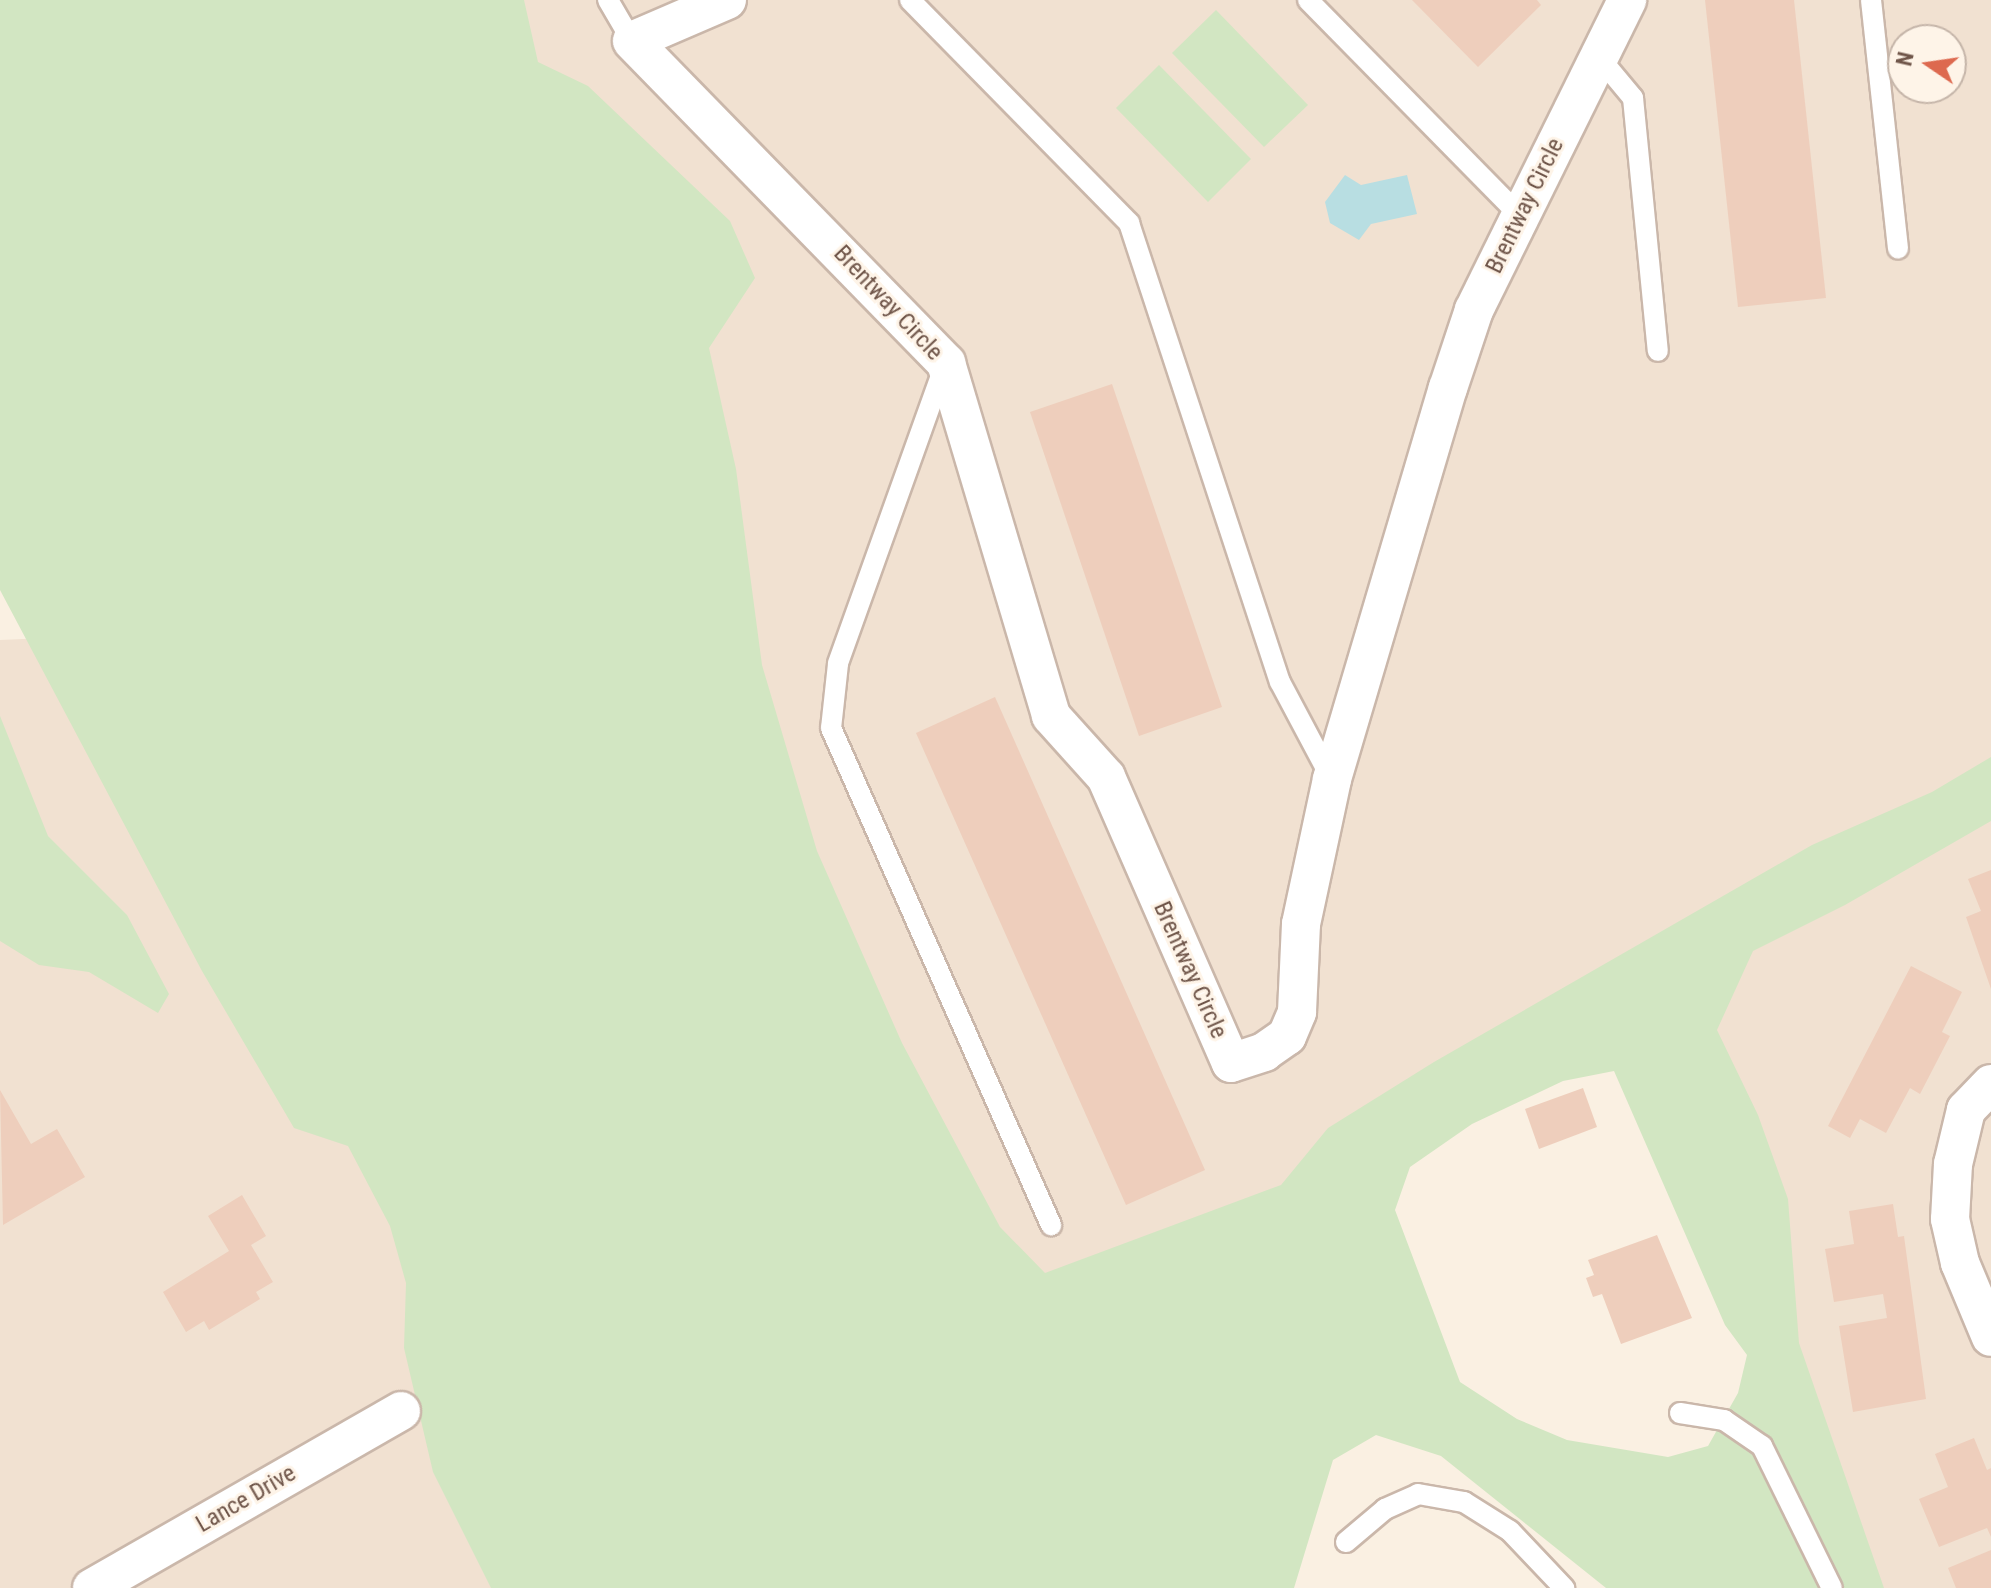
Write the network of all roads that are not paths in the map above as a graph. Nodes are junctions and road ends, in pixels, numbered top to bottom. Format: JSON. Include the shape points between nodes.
{"nodes":[{"id":1,"x":608,"y":0,"type":"edge"},
{"id":2,"x":727,"y":0,"type":"edge"},
{"id":3,"x":910,"y":0,"type":"edge"},
{"id":4,"x":1308,"y":0,"type":"edge"},
{"id":5,"x":1627,"y":0,"type":"edge"},
{"id":6,"x":1871,"y":0,"type":"edge"},
{"id":7,"x":632,"y":41,"type":"junction"},
{"id":8,"x":1598,"y":56,"type":"junction"},
{"id":9,"x":1519,"y":215,"type":"junction"},
{"id":10,"x":1898,"y":249,"type":"dead end"},
{"id":11,"x":1658,"y":351,"type":"dead end"},
{"id":12,"x":946,"y":363,"type":"junction"},
{"id":13,"x":1332,"y":779,"type":"junction"},
{"id":14,"x":1991,"y":1084,"type":"edge"},
{"id":15,"x":1051,"y":1225,"type":"dead end"},
{"id":16,"x":1991,"y":1337,"type":"edge"},
{"id":17,"x":401,"y":1411,"type":"dead end"},
{"id":18,"x":1680,"y":1413,"type":"dead end"},
{"id":19,"x":1346,"y":1542,"type":"dead end"},
{"id":20,"x":92,"y":1588,"type":"edge"},
{"id":21,"x":1564,"y":1588,"type":"edge"},
{"id":22,"x":1832,"y":1588,"type":"edge"}],
"edges":[{"from":1,"to":7,"type":"lane"},
{"from":2,"to":7,"type":"street"},
{"from":3,"to":13,"type":"lane","via":[[1129,223],[1280,682]]},
{"from":4,"to":9,"type":"lane"},
{"from":5,"to":8,"type":"street","name":"Brentway Circle"},
{"from":6,"to":10,"type":"lane"},
{"from":7,"to":12,"type":"street","name":"Brentway Circle"},
{"from":8,"to":9,"type":"street","name":"Brentway Circle"},
{"from":8,"to":11,"type":"lane","via":[[1633,98]]},
{"from":9,"to":13,"type":"street","name":"Brentway Circle","via":[[1474,310],[1448,388]]},
{"from":12,"to":13,"type":"street","name":"Brentway Circle","via":[[1051,716],[1106,777],[1231,1063],[1264,1052],[1287,1036],[1297,1012],[1301,924]]},
{"from":12,"to":15,"type":"lane","via":[[838,664],[831,728]]},
{"from":14,"to":16,"type":"street","via":[[1966,1110],[1953,1164],[1950,1219],[1960,1263]]},
{"from":17,"to":20,"type":"street","name":"Lance Drive"},
{"from":18,"to":22,"type":"lane","via":[[1724,1420],[1762,1446]]},
{"from":19,"to":21,"type":"lane","via":[[1385,1509],[1418,1494],[1464,1502],[1510,1531]]}]}
